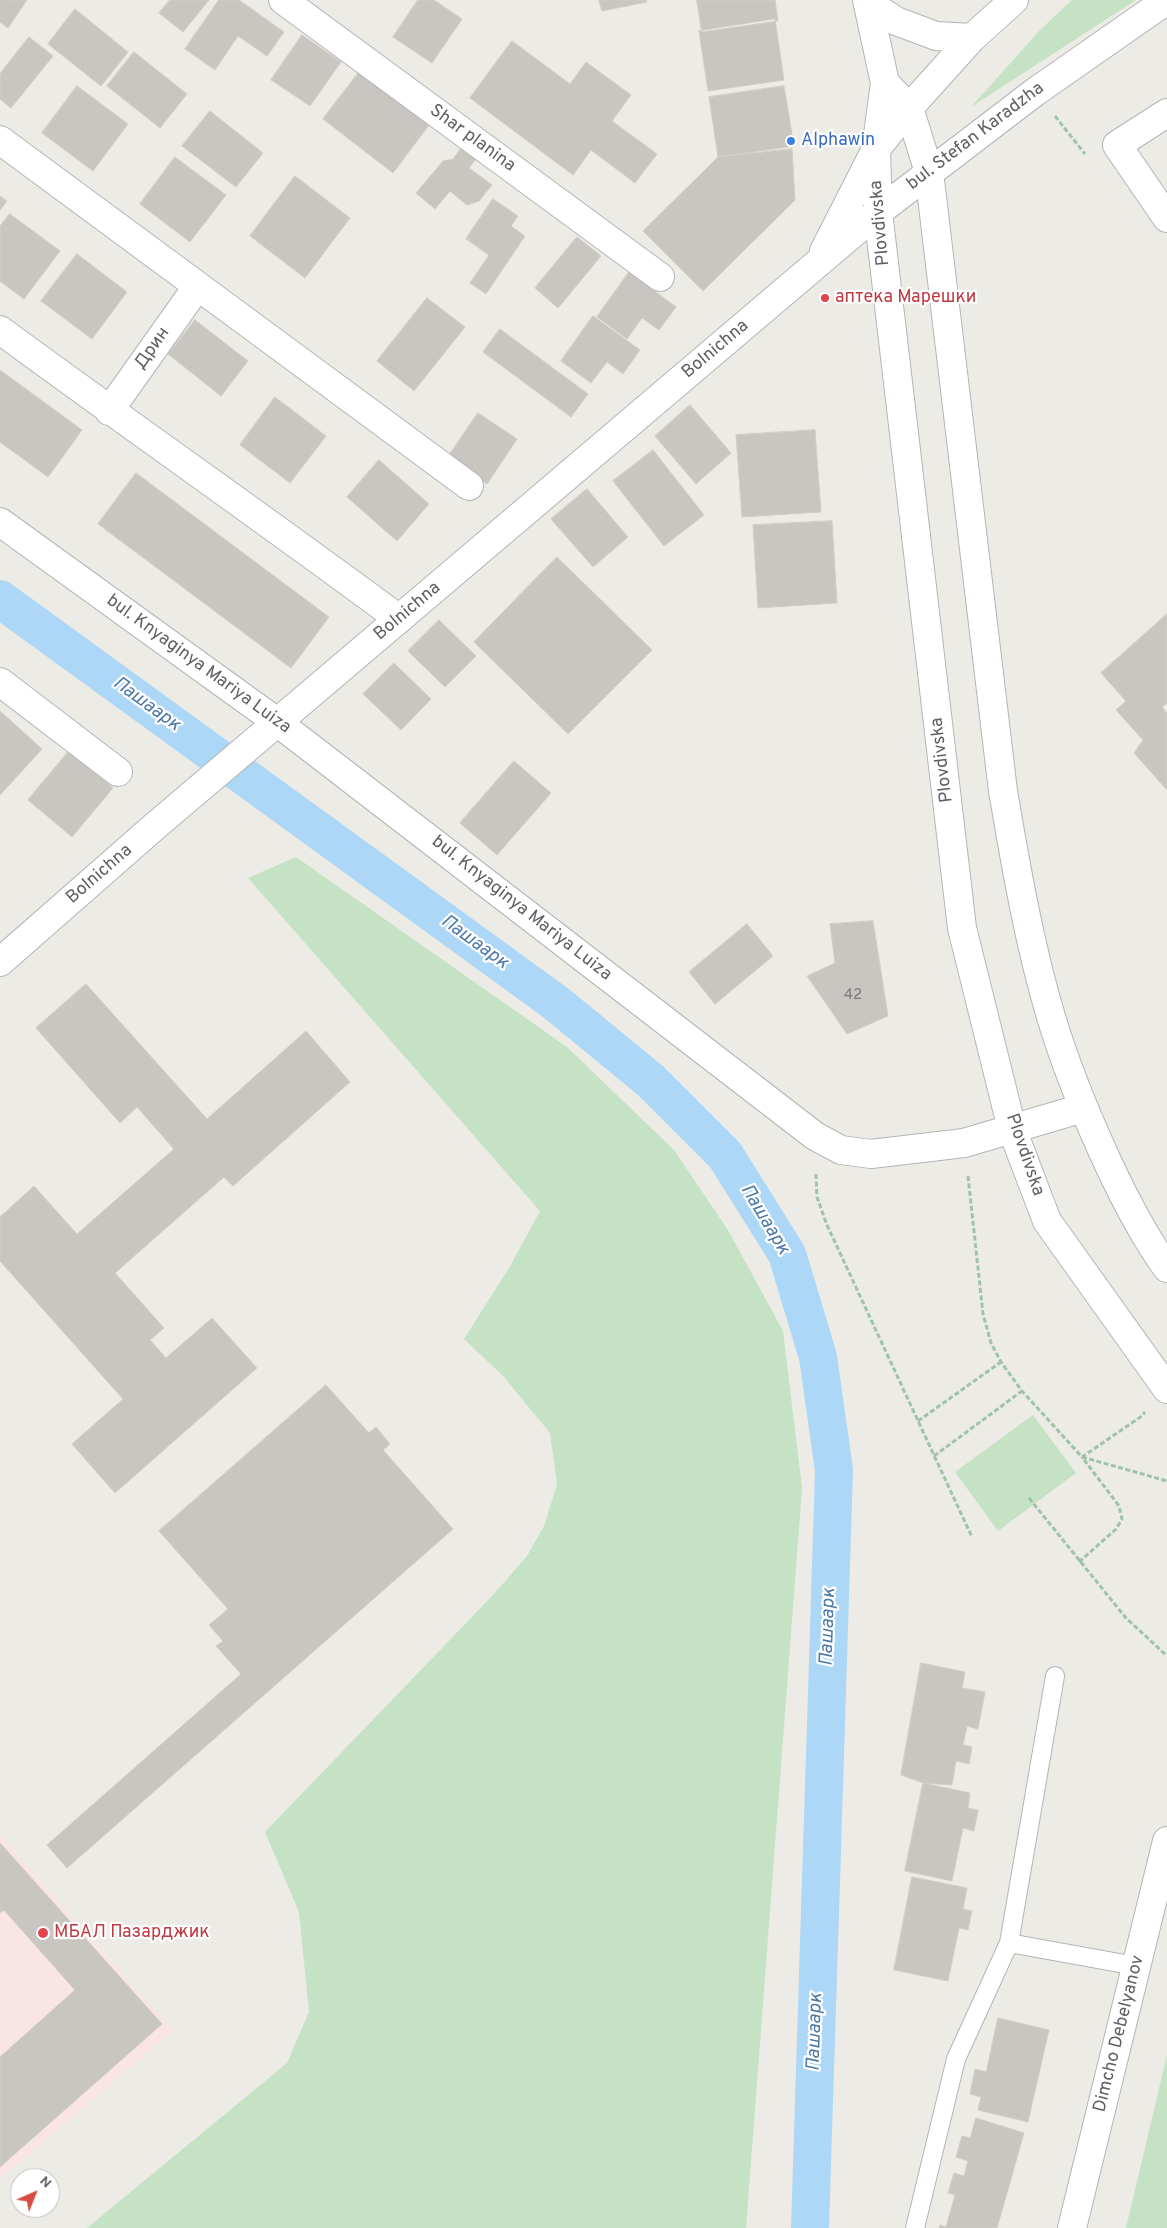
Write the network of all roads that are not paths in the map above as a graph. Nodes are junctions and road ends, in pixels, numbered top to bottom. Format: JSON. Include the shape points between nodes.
{"nodes":[{"id":1,"x":283,"y":0,"type":"edge"},
{"id":2,"x":1014,"y":0,"type":"edge"},
{"id":3,"x":1167,"y":0,"type":"edge"},
{"id":4,"x":868,"y":2,"type":"edge"},
{"id":5,"x":972,"y":38,"type":"junction"},
{"id":6,"x":885,"y":83,"type":"junction"},
{"id":7,"x":909,"y":108,"type":"junction"},
{"id":8,"x":1167,"y":113,"type":"edge"},
{"id":9,"x":0,"y":140,"type":"edge"},
{"id":10,"x":876,"y":149,"type":"junction"},
{"id":11,"x":929,"y":172,"type":"junction"},
{"id":12,"x":878,"y":212,"type":"junction"},
{"id":13,"x":1167,"y":218,"type":"edge"},
{"id":14,"x":817,"y":264,"type":"junction"},
{"id":15,"x":660,"y":277,"type":"dead end"},
{"id":16,"x":197,"y":287,"type":"junction"},
{"id":17,"x":0,"y":330,"type":"edge"},
{"id":18,"x":109,"y":411,"type":"junction"},
{"id":19,"x":469,"y":486,"type":"dead end"},
{"id":20,"x":0,"y":522,"type":"edge"},
{"id":21,"x":399,"y":619,"type":"junction"},
{"id":22,"x":0,"y":682,"type":"edge"},
{"id":23,"x":277,"y":722,"type":"junction"},
{"id":24,"x":118,"y":772,"type":"dead end"},
{"id":25,"x":0,"y":962,"type":"edge"},
{"id":26,"x":1083,"y":1108,"type":"junction"},
{"id":27,"x":1012,"y":1129,"type":"junction"},
{"id":28,"x":1167,"y":1268,"type":"edge"},
{"id":29,"x":1167,"y":1390,"type":"edge"},
{"id":30,"x":1055,"y":1676,"type":"dead end"},
{"id":31,"x":1167,"y":1841,"type":"edge"},
{"id":32,"x":1009,"y":1943,"type":"junction"},
{"id":33,"x":1136,"y":1966,"type":"junction"},
{"id":34,"x":915,"y":2228,"type":"edge"},
{"id":35,"x":1072,"y":2228,"type":"edge"}],
"edges":[{"from":1,"to":15,"type":"street","name":"Shar planina"},
{"from":2,"to":5,"type":"street"},
{"from":3,"to":11,"type":"street","name":"bul. Stefan Karadzha","via":[[1035,92]]},
{"from":4,"to":5,"type":"street","via":[[896,21],[936,36]]},
{"from":4,"to":6,"type":"street","name":"Plovdivska"},
{"from":5,"to":7,"type":"street"},
{"from":6,"to":7,"type":"street"},
{"from":6,"to":10,"type":"street","name":"Plovdivska"},
{"from":7,"to":10,"type":"street"},
{"from":7,"to":11,"type":"street"},
{"from":8,"to":13,"type":"street","via":[[1117,146]]},
{"from":9,"to":16,"type":"street"},
{"from":10,"to":12,"type":"street","name":"Plovdivska"},
{"from":10,"to":14,"type":"street"},
{"from":11,"to":12,"type":"street","name":"bul. Stefan Karadzha"},
{"from":11,"to":26,"type":"street","via":[[1003,791],[1018,882],[1051,1018]]},
{"from":12,"to":14,"type":"street","name":"bul. Stefan Karadzha"},
{"from":12,"to":27,"type":"street","name":"Plovdivska","via":[[962,928]]},
{"from":14,"to":21,"type":"street","name":"Bolnichna"},
{"from":16,"to":18,"type":"street","name":"Дрин"},
{"from":16,"to":19,"type":"street"},
{"from":17,"to":18,"type":"street"},
{"from":18,"to":21,"type":"street","via":[[258,514]]},
{"from":20,"to":23,"type":"street","name":"bul. Knyaginya Mariya Luiza"},
{"from":21,"to":23,"type":"street","name":"Bolnichna"},
{"from":22,"to":24,"type":"street"},
{"from":23,"to":25,"type":"street","name":"Bolnichna"},
{"from":23,"to":27,"type":"street","name":"bul. Knyaginya Mariya Luiza","via":[[816,1136],[841,1150],[871,1154],[964,1143]]},
{"from":26,"to":27,"type":"street","name":"bul. Knyaginya Mariya Luiza"},
{"from":26,"to":28,"type":"street","via":[[1120,1188]]},
{"from":27,"to":29,"type":"street","name":"Plovdivska","via":[[1047,1221]]},
{"from":30,"to":32,"type":"lane"},
{"from":31,"to":33,"type":"street","name":"Dimcho Debelyanov"},
{"from":32,"to":33,"type":"lane"},
{"from":32,"to":34,"type":"lane","via":[[956,2059]]},
{"from":33,"to":35,"type":"street","name":"Dimcho Debelyanov"}]}
